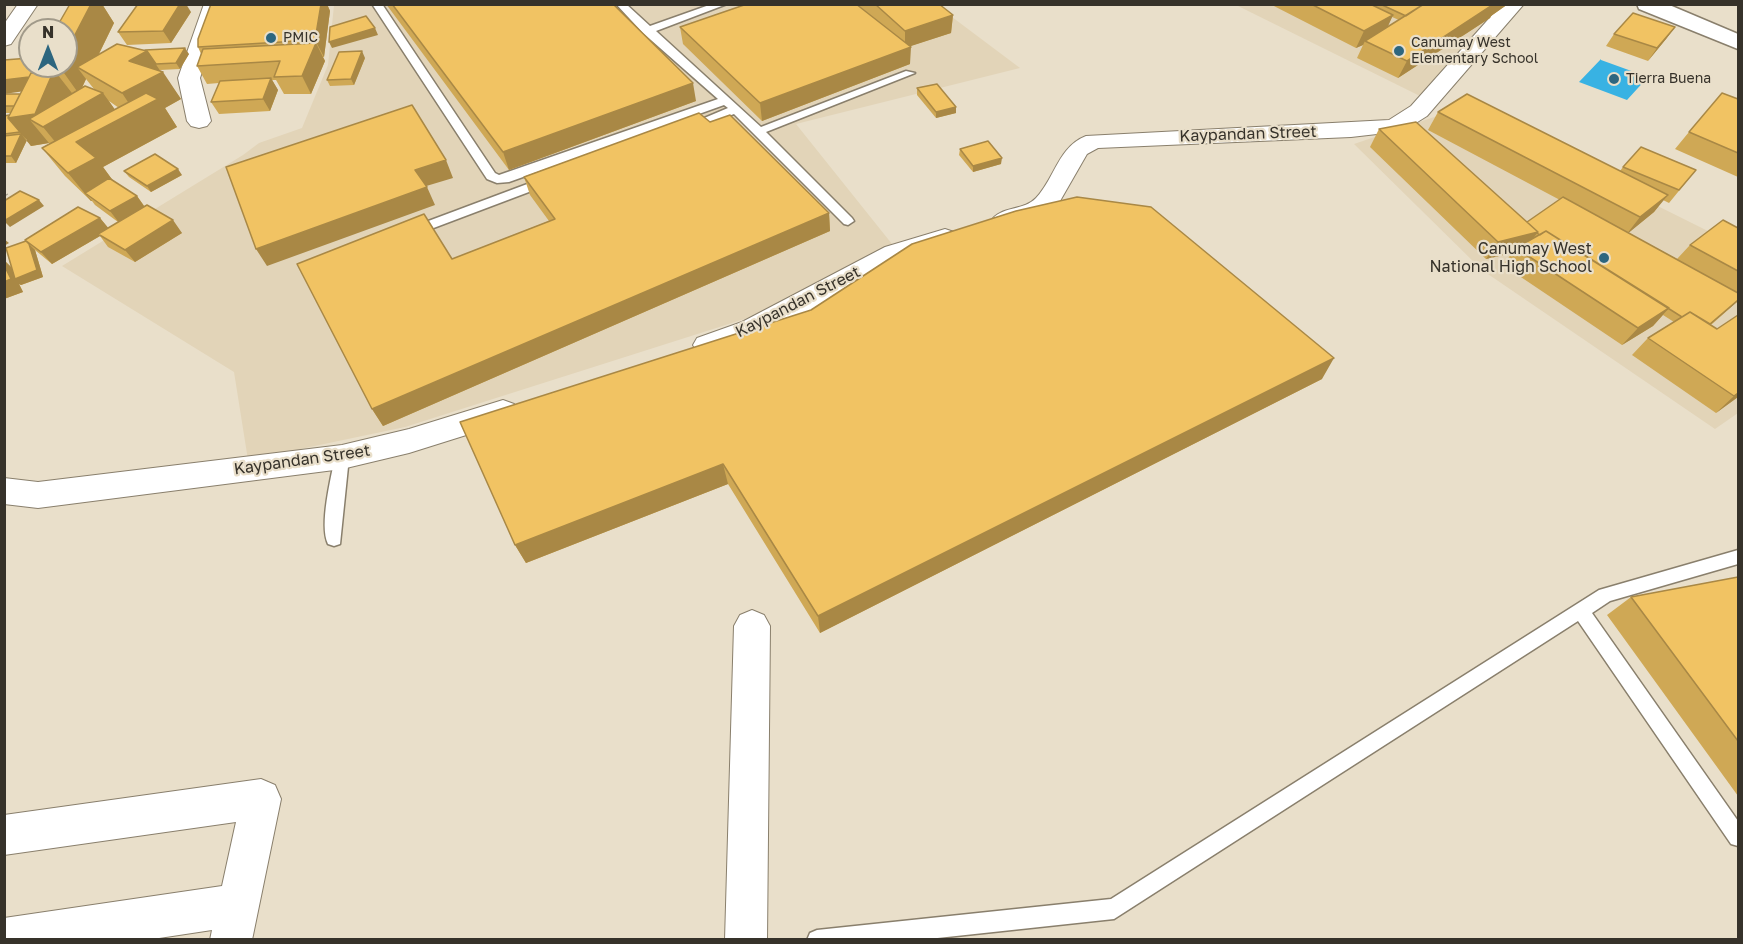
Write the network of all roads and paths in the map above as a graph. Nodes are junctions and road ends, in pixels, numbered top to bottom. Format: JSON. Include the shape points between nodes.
{"nodes":[{"id":1,"x":28,"y":4,"type":"edge"},
{"id":2,"x":214,"y":4,"type":"edge"},
{"id":3,"x":377,"y":4,"type":"edge"},
{"id":4,"x":620,"y":4,"type":"edge"},
{"id":5,"x":723,"y":4,"type":"edge"},
{"id":6,"x":1514,"y":4,"type":"edge"},
{"id":7,"x":1647,"y":4,"type":"edge"},
{"id":8,"x":647,"y":31,"type":"junction"},
{"id":9,"x":4,"y":40,"type":"edge"},
{"id":10,"x":1738,"y":42,"type":"edge"},
{"id":11,"x":910,"y":73,"type":"edge"},
{"id":12,"x":724,"y":101,"type":"junction"},
{"id":13,"x":734,"y":110,"type":"junction"},
{"id":14,"x":199,"y":121,"type":"dead end"},
{"id":15,"x":678,"y":131,"type":"edge"},
{"id":16,"x":759,"y":131,"type":"junction"},
{"id":17,"x":555,"y":178,"type":"edge"},
{"id":18,"x":4,"y":191,"type":"edge"},
{"id":19,"x":9,"y":198,"type":"edge"},
{"id":20,"x":848,"y":221,"type":"dead end"},
{"id":21,"x":398,"y":237,"type":"edge"},
{"id":22,"x":686,"y":352,"type":"edge"},
{"id":23,"x":531,"y":403,"type":"edge"},
{"id":24,"x":342,"y":458,"type":"junction"},
{"id":25,"x":4,"y":491,"type":"edge"},
{"id":26,"x":334,"y":539,"type":"dead end"},
{"id":27,"x":1738,"y":557,"type":"edge"},
{"id":28,"x":1581,"y":611,"type":"junction"},
{"id":29,"x":752,"y":626,"type":"dead end"},
{"id":30,"x":4,"y":835,"type":"edge"},
{"id":31,"x":1738,"y":837,"type":"edge"},
{"id":32,"x":235,"y":922,"type":"edge"},
{"id":33,"x":4,"y":939,"type":"edge"},
{"id":34,"x":746,"y":939,"type":"edge"},
{"id":35,"x":817,"y":939,"type":"edge"}],
"edges":[{"from":1,"to":9,"type":"street"},
{"from":2,"to":14,"type":"street","via":[[189,78]]},
{"from":3,"to":12,"type":"lane","via":[[491,176],[497,179]]},
{"from":4,"to":8,"type":"lane"},
{"from":5,"to":8,"type":"lane"},
{"from":6,"to":22,"type":"street","name":"Kaypandan Street","via":[[1419,111],[1395,126],[1095,141],[1078,150],[1047,202],[1038,210],[894,253],[752,329]]},
{"from":7,"to":10,"type":"street"},
{"from":8,"to":12,"type":"lane"},
{"from":11,"to":16,"type":"lane"},
{"from":12,"to":13,"type":"lane"},
{"from":13,"to":15,"type":"lane"},
{"from":13,"to":16,"type":"lane"},
{"from":16,"to":20,"type":"lane"},
{"from":17,"to":21,"type":"lane"},
{"from":18,"to":19,"type":"path"},
{"from":23,"to":24,"type":"street","name":"Kaypandan Street"},
{"from":24,"to":25,"type":"street","name":"Kaypandan Street","via":[[38,495]]},
{"from":24,"to":26,"type":"lane"},
{"from":27,"to":28,"type":"lane","via":[[1605,595]]},
{"from":28,"to":31,"type":"lane"},
{"from":28,"to":35,"type":"lane","via":[[1114,909]]},
{"from":29,"to":34,"type":"street"},
{"from":30,"to":32,"type":"street","via":[[261,800]]},
{"from":32,"to":33,"type":"street"}]}
